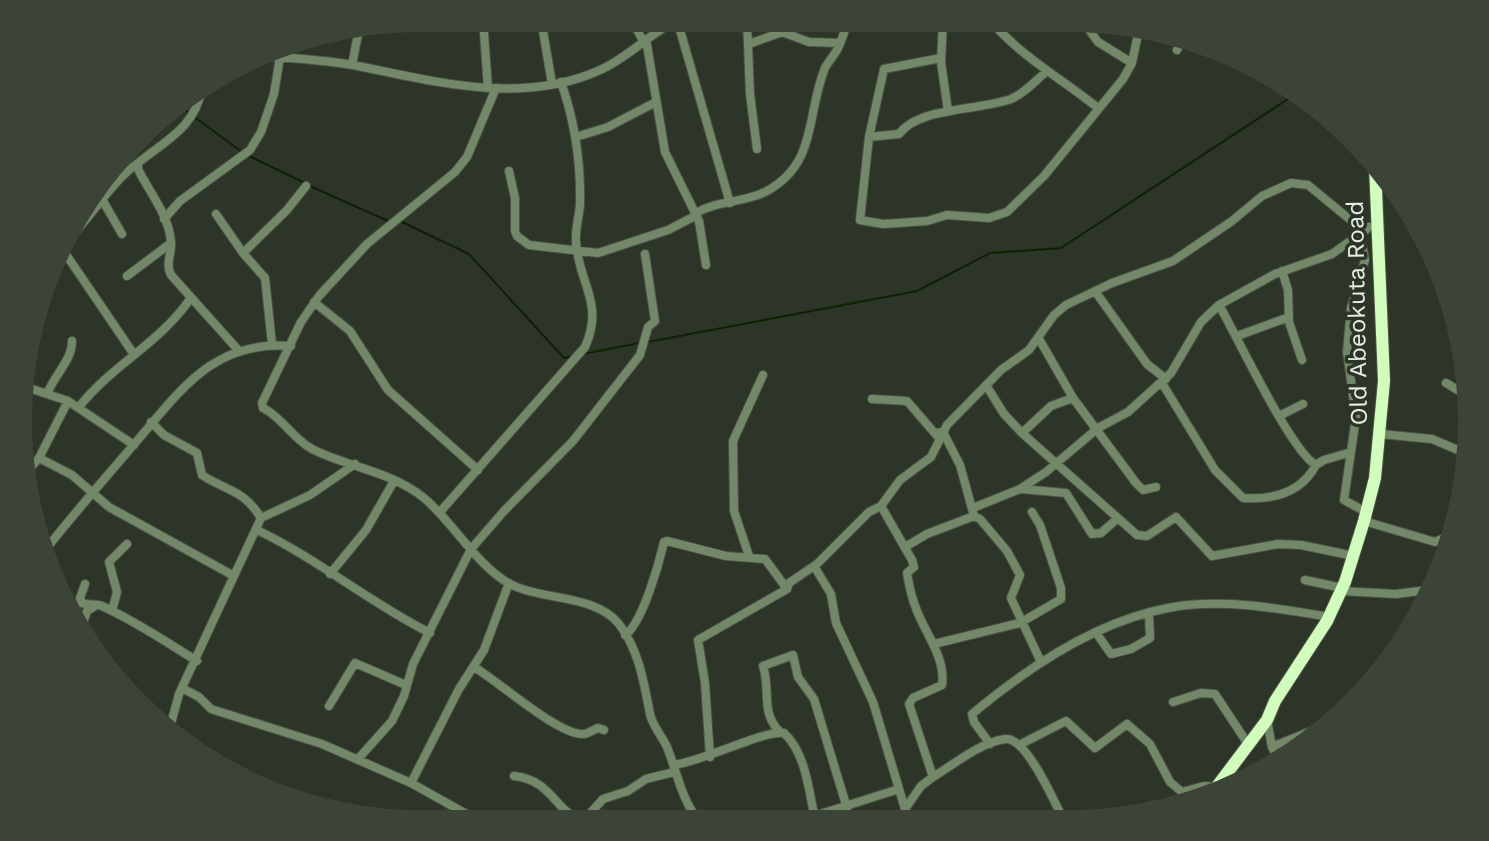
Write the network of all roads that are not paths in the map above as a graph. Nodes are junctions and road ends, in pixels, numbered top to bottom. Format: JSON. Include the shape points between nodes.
{"nodes":[{"id":1,"x":485,"y":32,"type":"edge"},
{"id":2,"x":543,"y":32,"type":"edge"},
{"id":3,"x":639,"y":32,"type":"edge"},
{"id":4,"x":656,"y":32,"type":"edge"},
{"id":5,"x":682,"y":32,"type":"edge"},
{"id":6,"x":748,"y":32,"type":"edge"},
{"id":7,"x":844,"y":32,"type":"edge"},
{"id":8,"x":942,"y":32,"type":"edge"},
{"id":9,"x":1003,"y":32,"type":"edge"},
{"id":10,"x":1091,"y":32,"type":"edge"},
{"id":11,"x":357,"y":37,"type":"edge"},
{"id":12,"x":1137,"y":38,"type":"edge"},
{"id":13,"x":644,"y":40,"type":"junction"},
{"id":14,"x":840,"y":43,"type":"junction"},
{"id":15,"x":749,"y":44,"type":"junction"},
{"id":16,"x":283,"y":57,"type":"joint"},
{"id":17,"x":941,"y":58,"type":"junction"},
{"id":18,"x":1132,"y":62,"type":"junction"},
{"id":19,"x":352,"y":65,"type":"junction"},
{"id":20,"x":1046,"y":72,"type":"junction"},
{"id":21,"x":561,"y":82,"type":"junction"},
{"id":22,"x":552,"y":84,"type":"junction"},
{"id":23,"x":492,"y":88,"type":"junction"},
{"id":24,"x":198,"y":101,"type":"edge"},
{"id":25,"x":656,"y":102,"type":"junction"},
{"id":26,"x":1098,"y":108,"type":"junction"},
{"id":27,"x":948,"y":111,"type":"junction"},
{"id":28,"x":576,"y":137,"type":"junction"},
{"id":29,"x":869,"y":137,"type":"junction"},
{"id":30,"x":757,"y":149,"type":"dead end"},
{"id":31,"x":138,"y":163,"type":"junction"},
{"id":32,"x":509,"y":171,"type":"dead end"},
{"id":33,"x":1374,"y":180,"type":"edge"},
{"id":34,"x":306,"y":186,"type":"dead end"},
{"id":35,"x":101,"y":199,"type":"edge"},
{"id":36,"x":103,"y":201,"type":"junction"},
{"id":37,"x":730,"y":203,"type":"junction"},
{"id":38,"x":216,"y":214,"type":"dead end"},
{"id":39,"x":696,"y":214,"type":"junction"},
{"id":40,"x":91,"y":215,"type":"edge"},
{"id":41,"x":164,"y":219,"type":"junction"},
{"id":42,"x":1368,"y":230,"type":"junction"},
{"id":43,"x":122,"y":233,"type":"dead end"},
{"id":44,"x":171,"y":243,"type":"junction"},
{"id":45,"x":577,"y":252,"type":"junction"},
{"id":46,"x":243,"y":253,"type":"junction"},
{"id":47,"x":645,"y":254,"type":"dead end"},
{"id":48,"x":68,"y":257,"type":"edge"},
{"id":49,"x":706,"y":265,"type":"dead end"},
{"id":50,"x":1282,"y":271,"type":"junction"},
{"id":51,"x":127,"y":276,"type":"dead end"},
{"id":52,"x":1095,"y":291,"type":"junction"},
{"id":53,"x":190,"y":299,"type":"junction"},
{"id":54,"x":314,"y":302,"type":"junction"},
{"id":55,"x":1219,"y":304,"type":"junction"},
{"id":56,"x":1289,"y":317,"type":"junction"},
{"id":57,"x":1237,"y":336,"type":"junction"},
{"id":58,"x":1038,"y":337,"type":"junction"},
{"id":59,"x":72,"y":341,"type":"dead end"},
{"id":60,"x":272,"y":344,"type":"junction"},
{"id":61,"x":291,"y":346,"type":"junction"},
{"id":62,"x":239,"y":351,"type":"junction"},
{"id":63,"x":132,"y":353,"type":"junction"},
{"id":64,"x":1302,"y":360,"type":"dead end"},
{"id":65,"x":763,"y":375,"type":"dead end"},
{"id":66,"x":1164,"y":381,"type":"junction"},
{"id":67,"x":1446,"y":383,"type":"dead end"},
{"id":68,"x":986,"y":385,"type":"junction"},
{"id":69,"x":33,"y":389,"type":"edge"},
{"id":70,"x":1456,"y":389,"type":"edge"},
{"id":71,"x":47,"y":394,"type":"junction"},
{"id":72,"x":1073,"y":398,"type":"junction"},
{"id":73,"x":872,"y":399,"type":"dead end"},
{"id":74,"x":68,"y":401,"type":"junction"},
{"id":75,"x":1303,"y":404,"type":"dead end"},
{"id":76,"x":79,"y":407,"type":"junction"},
{"id":77,"x":1279,"y":416,"type":"junction"},
{"id":78,"x":151,"y":422,"type":"junction"},
{"id":79,"x":1098,"y":428,"type":"junction"},
{"id":80,"x":1022,"y":433,"type":"junction"},
{"id":81,"x":1380,"y":434,"type":"junction"},
{"id":82,"x":940,"y":435,"type":"junction"},
{"id":83,"x":134,"y":445,"type":"junction"},
{"id":84,"x":1456,"y":451,"type":"edge"},
{"id":85,"x":1348,"y":453,"type":"junction"},
{"id":86,"x":39,"y":458,"type":"junction"},
{"id":87,"x":1056,"y":463,"type":"junction"},
{"id":88,"x":34,"y":464,"type":"edge"},
{"id":89,"x":355,"y":464,"type":"junction"},
{"id":90,"x":1316,"y":465,"type":"junction"},
{"id":91,"x":478,"y":470,"type":"junction"},
{"id":92,"x":394,"y":481,"type":"junction"},
{"id":93,"x":1156,"y":487,"type":"dead end"},
{"id":94,"x":1020,"y":489,"type":"junction"},
{"id":95,"x":93,"y":491,"type":"junction"},
{"id":96,"x":881,"y":506,"type":"junction"},
{"id":97,"x":440,"y":512,"type":"junction"},
{"id":98,"x":974,"y":512,"type":"junction"},
{"id":99,"x":1032,"y":512,"type":"dead end"},
{"id":100,"x":1365,"y":517,"type":"junction"},
{"id":101,"x":261,"y":518,"type":"junction"},
{"id":102,"x":1118,"y":518,"type":"junction"},
{"id":103,"x":257,"y":530,"type":"junction"},
{"id":104,"x":1438,"y":542,"type":"edge"},
{"id":105,"x":51,"y":543,"type":"edge"},
{"id":106,"x":127,"y":544,"type":"dead end"},
{"id":107,"x":905,"y":547,"type":"junction"},
{"id":108,"x":471,"y":549,"type":"junction"},
{"id":109,"x":749,"y":556,"type":"junction"},
{"id":110,"x":1354,"y":556,"type":"junction"},
{"id":111,"x":814,"y":566,"type":"junction"},
{"id":112,"x":330,"y":573,"type":"junction"},
{"id":113,"x":234,"y":576,"type":"junction"},
{"id":114,"x":1304,"y":580,"type":"dead end"},
{"id":115,"x":509,"y":583,"type":"junction"},
{"id":116,"x":85,"y":584,"type":"dead end"},
{"id":117,"x":788,"y":589,"type":"junction"},
{"id":118,"x":1341,"y":589,"type":"junction"},
{"id":119,"x":1418,"y":591,"type":"edge"},
{"id":120,"x":99,"y":604,"type":"junction"},
{"id":121,"x":111,"y":611,"type":"junction"},
{"id":122,"x":1149,"y":614,"type":"junction"},
{"id":123,"x":85,"y":617,"type":"edge"},
{"id":124,"x":1329,"y":617,"type":"junction"},
{"id":125,"x":1020,"y":622,"type":"junction"},
{"id":126,"x":430,"y":633,"type":"junction"},
{"id":127,"x":1097,"y":634,"type":"junction"},
{"id":128,"x":625,"y":635,"type":"junction"},
{"id":129,"x":934,"y":644,"type":"junction"},
{"id":130,"x":197,"y":661,"type":"junction"},
{"id":131,"x":1041,"y":662,"type":"junction"},
{"id":132,"x":474,"y":667,"type":"junction"},
{"id":133,"x":406,"y":685,"type":"junction"},
{"id":134,"x":182,"y":688,"type":"junction"},
{"id":135,"x":1173,"y":702,"type":"dead end"},
{"id":136,"x":329,"y":706,"type":"dead end"},
{"id":137,"x":172,"y":720,"type":"edge"},
{"id":138,"x":1268,"y":720,"type":"junction"},
{"id":139,"x":604,"y":730,"type":"dead end"},
{"id":140,"x":780,"y":732,"type":"junction"},
{"id":141,"x":1292,"y":739,"type":"edge"},
{"id":142,"x":990,"y":744,"type":"junction"},
{"id":143,"x":1021,"y":744,"type":"junction"},
{"id":144,"x":1248,"y":744,"type":"junction"},
{"id":145,"x":1272,"y":747,"type":"junction"},
{"id":146,"x":1274,"y":751,"type":"edge"},
{"id":147,"x":710,"y":757,"type":"junction"},
{"id":148,"x":358,"y":759,"type":"junction"},
{"id":149,"x":674,"y":769,"type":"junction"},
{"id":150,"x":514,"y":776,"type":"dead end"},
{"id":151,"x":1225,"y":776,"type":"edge"},
{"id":152,"x":933,"y":777,"type":"junction"},
{"id":153,"x":411,"y":783,"type":"junction"},
{"id":154,"x":1196,"y":788,"type":"edge"},
{"id":155,"x":899,"y":789,"type":"junction"},
{"id":156,"x":847,"y":808,"type":"junction"},
{"id":157,"x":905,"y":809,"type":"joint"},
{"id":158,"x":459,"y":810,"type":"edge"},
{"id":159,"x":571,"y":810,"type":"edge"},
{"id":160,"x":592,"y":810,"type":"edge"},
{"id":161,"x":691,"y":810,"type":"edge"},
{"id":162,"x":813,"y":810,"type":"edge"},
{"id":163,"x":840,"y":810,"type":"edge"},
{"id":164,"x":1058,"y":810,"type":"edge"}],
"edges":[{"from":1,"to":23,"type":"street"},
{"from":2,"to":22,"type":"street"},
{"from":3,"to":13,"type":"street"},
{"from":4,"to":13,"type":"street"},
{"from":5,"to":37,"type":"street"},
{"from":6,"to":15,"type":"street"},
{"from":7,"to":14,"type":"street"},
{"from":8,"to":17,"type":"street"},
{"from":9,"to":20,"type":"street"},
{"from":10,"to":18,"type":"street","via":[[1098,42]]},
{"from":11,"to":19,"type":"street"},
{"from":12,"to":18,"type":"street"},
{"from":13,"to":21,"type":"street","via":[[602,69]]},
{"from":13,"to":25,"type":"street"},
{"from":14,"to":15,"type":"street","via":[[809,42],[782,32]]},
{"from":14,"to":37,"type":"street","via":[[825,69],[796,169],[767,191]]},
{"from":15,"to":30,"type":"street"},
{"from":16,"to":19,"type":"street"},
{"from":16,"to":41,"type":"street","via":[[275,94],[250,150],[180,201]]},
{"from":17,"to":27,"type":"street"},
{"from":17,"to":29,"type":"street","via":[[884,69]]},
{"from":18,"to":26,"type":"street"},
{"from":19,"to":23,"type":"street","via":[[439,84]]},
{"from":20,"to":26,"type":"street"},
{"from":20,"to":27,"type":"street","via":[[1010,99]]},
{"from":21,"to":22,"type":"street"},
{"from":21,"to":28,"type":"street"},
{"from":22,"to":23,"type":"street"},
{"from":23,"to":54,"type":"street","via":[[467,157],[455,172],[367,244]]},
{"from":24,"to":31,"type":"street","via":[[173,139]]},
{"from":25,"to":28,"type":"street","via":[[608,128]]},
{"from":25,"to":39,"type":"street","via":[[667,162]]},
{"from":26,"to":29,"type":"street","via":[[1030,192],[1007,212],[989,218],[947,215],[883,224],[860,220]]},
{"from":27,"to":29,"type":"street","via":[[921,117],[899,134]]},
{"from":28,"to":45,"type":"street"},
{"from":31,"to":36,"type":"street"},
{"from":31,"to":41,"type":"street"},
{"from":32,"to":45,"type":"street","via":[[517,236],[529,244]]},
{"from":33,"to":42,"type":"highway","name":"Old Abeokuta Road"},
{"from":34,"to":46,"type":"street"},
{"from":35,"to":36,"type":"street"},
{"from":36,"to":40,"type":"street"},
{"from":36,"to":43,"type":"street"},
{"from":37,"to":39,"type":"street","via":[[708,206]]},
{"from":38,"to":46,"type":"street"},
{"from":39,"to":45,"type":"street","via":[[668,230],[612,249]]},
{"from":39,"to":49,"type":"street"},
{"from":41,"to":44,"type":"street"},
{"from":42,"to":50,"type":"street","via":[[1332,254]]},
{"from":42,"to":52,"type":"street","via":[[1349,222],[1308,185],[1292,183],[1262,196],[1173,261]]},
{"from":42,"to":81,"type":"highway","name":"Old Abeokuta Road","via":[[1384,381]]},
{"from":42,"to":85,"type":"street","via":[[1348,327],[1356,409]]},
{"from":44,"to":51,"type":"street"},
{"from":44,"to":53,"type":"street","via":[[168,269]]},
{"from":45,"to":91,"type":"street","via":[[593,314],[592,332],[585,347]]},
{"from":46,"to":60,"type":"street","via":[[265,278]]},
{"from":47,"to":108,"type":"street","via":[[656,321],[648,327],[640,355],[573,441]]},
{"from":48,"to":63,"type":"street"},
{"from":50,"to":55,"type":"street"},
{"from":50,"to":56,"type":"street"},
{"from":52,"to":58,"type":"street","via":[[1066,305]]},
{"from":52,"to":66,"type":"street","via":[[1138,354]]},
{"from":53,"to":62,"type":"street"},
{"from":53,"to":63,"type":"street","via":[[152,343]]},
{"from":54,"to":61,"type":"street"},
{"from":54,"to":91,"type":"street","via":[[350,331],[388,390]]},
{"from":55,"to":57,"type":"street"},
{"from":55,"to":66,"type":"street","via":[[1201,322]]},
{"from":56,"to":57,"type":"street"},
{"from":56,"to":64,"type":"street"},
{"from":57,"to":77,"type":"street"},
{"from":58,"to":68,"type":"street"},
{"from":58,"to":72,"type":"street"},
{"from":59,"to":71,"type":"street","via":[[69,358]]},
{"from":60,"to":61,"type":"street"},
{"from":60,"to":62,"type":"street"},
{"from":61,"to":89,"type":"street","via":[[264,396],[263,408],[282,419],[311,448]]},
{"from":62,"to":78,"type":"street","via":[[198,374]]},
{"from":63,"to":76,"type":"street"},
{"from":65,"to":109,"type":"street","via":[[733,441],[734,511]]},
{"from":66,"to":79,"type":"street","via":[[1128,412]]},
{"from":66,"to":90,"type":"street","via":[[1215,470],[1243,498],[1286,495],[1311,476]]},
{"from":67,"to":70,"type":"street"},
{"from":68,"to":80,"type":"street"},
{"from":68,"to":82,"type":"street"},
{"from":69,"to":71,"type":"street"},
{"from":71,"to":74,"type":"street"},
{"from":72,"to":79,"type":"street"},
{"from":72,"to":80,"type":"street","via":[[1051,405]]},
{"from":73,"to":82,"type":"street","via":[[904,400]]},
{"from":74,"to":76,"type":"street"},
{"from":74,"to":86,"type":"street"},
{"from":75,"to":77,"type":"street"},
{"from":76,"to":83,"type":"street"},
{"from":77,"to":90,"type":"street","via":[[1305,457]]},
{"from":78,"to":83,"type":"street"},
{"from":78,"to":101,"type":"street","via":[[164,435],[197,453],[202,475],[250,500]]},
{"from":79,"to":87,"type":"street"},
{"from":79,"to":93,"type":"street","via":[[1140,487],[1148,491]]},
{"from":80,"to":87,"type":"street"},
{"from":81,"to":84,"type":"street","via":[[1432,439]]},
{"from":81,"to":100,"type":"highway","name":"Old Abeokuta Road"},
{"from":82,"to":96,"type":"street","via":[[931,457],[900,480]]},
{"from":82,"to":98,"type":"street","via":[[960,465]]},
{"from":83,"to":95,"type":"street"},
{"from":85,"to":90,"type":"street"},
{"from":85,"to":100,"type":"street","via":[[1344,500]]},
{"from":86,"to":88,"type":"street"},
{"from":86,"to":95,"type":"street"},
{"from":87,"to":94,"type":"street"},
{"from":87,"to":102,"type":"street"},
{"from":89,"to":92,"type":"street"},
{"from":89,"to":101,"type":"street","via":[[310,495]]},
{"from":91,"to":97,"type":"street"},
{"from":92,"to":97,"type":"street"},
{"from":92,"to":112,"type":"street","via":[[366,530]]},
{"from":94,"to":98,"type":"street"},
{"from":94,"to":102,"type":"street","via":[[1066,494],[1092,534],[1101,533]]},
{"from":95,"to":105,"type":"street"},
{"from":95,"to":113,"type":"street","via":[[109,508]]},
{"from":96,"to":107,"type":"street"},
{"from":96,"to":111,"type":"street","via":[[869,512]]},
{"from":97,"to":108,"type":"street"},
{"from":98,"to":107,"type":"street"},
{"from":98,"to":125,"type":"street","via":[[1015,563],[1020,575],[1011,598]]},
{"from":99,"to":125,"type":"street","via":[[1062,595],[1056,604]]},
{"from":100,"to":104,"type":"street"},
{"from":100,"to":110,"type":"highway","name":"Old Abeokuta Road"},
{"from":101,"to":103,"type":"street"},
{"from":102,"to":110,"type":"street","via":[[1144,536],[1178,518],[1212,555],[1278,544]]},
{"from":103,"to":112,"type":"street"},
{"from":103,"to":113,"type":"street"},
{"from":106,"to":121,"type":"street","via":[[110,562],[117,592]]},
{"from":107,"to":129,"type":"street","via":[[914,567],[907,573],[912,597]]},
{"from":108,"to":115,"type":"street"},
{"from":108,"to":126,"type":"street"},
{"from":109,"to":117,"type":"street","via":[[768,561]]},
{"from":109,"to":128,"type":"street","via":[[726,556],[664,542],[660,565],[636,625]]},
{"from":110,"to":118,"type":"highway","name":"Old Abeokuta Road"},
{"from":111,"to":117,"type":"street","via":[[789,583]]},
{"from":111,"to":155,"type":"street","via":[[831,594],[836,623],[873,702]]},
{"from":112,"to":126,"type":"street"},
{"from":113,"to":130,"type":"street"},
{"from":114,"to":118,"type":"street"},
{"from":115,"to":128,"type":"street","via":[[595,607],[612,617]]},
{"from":115,"to":132,"type":"street"},
{"from":116,"to":120,"type":"street","via":[[81,601]]},
{"from":117,"to":147,"type":"street","via":[[698,640]]},
{"from":118,"to":119,"type":"street"},
{"from":118,"to":124,"type":"highway","name":"Old Abeokuta Road"},
{"from":120,"to":121,"type":"street"},
{"from":120,"to":123,"type":"street"},
{"from":121,"to":130,"type":"street","via":[[156,633]]},
{"from":122,"to":124,"type":"street","via":[[1195,605]]},
{"from":122,"to":127,"type":"street","via":[[1117,621]]},
{"from":122,"to":127,"type":"street","via":[[1150,638],[1131,649],[1111,654]]},
{"from":124,"to":138,"type":"highway","name":"Old Abeokuta Road","via":[[1275,701]]},
{"from":125,"to":129,"type":"street"},
{"from":125,"to":131,"type":"street"},
{"from":126,"to":133,"type":"street"},
{"from":127,"to":131,"type":"street"},
{"from":128,"to":149,"type":"street","via":[[644,678],[652,720]]},
{"from":129,"to":152,"type":"street","via":[[942,685],[909,704]]},
{"from":130,"to":134,"type":"street"},
{"from":131,"to":142,"type":"street","via":[[972,714]]},
{"from":132,"to":139,"type":"street","via":[[573,732]]},
{"from":132,"to":153,"type":"street"},
{"from":133,"to":136,"type":"street","via":[[355,663]]},
{"from":133,"to":148,"type":"street","via":[[391,721]]},
{"from":134,"to":137,"type":"street"},
{"from":134,"to":148,"type":"street","via":[[211,709],[305,737]]},
{"from":135,"to":144,"type":"street","via":[[1201,693],[1215,694]]},
{"from":138,"to":144,"type":"highway","name":"Old Abeokuta Road"},
{"from":138,"to":145,"type":"street"},
{"from":140,"to":147,"type":"street"},
{"from":140,"to":156,"type":"street","via":[[766,707],[768,682],[763,666],[793,655],[799,677],[814,699]]},
{"from":140,"to":162,"type":"street","via":[[794,745]]},
{"from":141,"to":145,"type":"street"},
{"from":142,"to":143,"type":"street","via":[[1006,738]]},
{"from":142,"to":152,"type":"street"},
{"from":143,"to":154,"type":"street","via":[[1066,721],[1095,748],[1127,724],[1150,744],[1170,782],[1182,792]]},
{"from":143,"to":164,"type":"street"},
{"from":144,"to":151,"type":"highway","name":"Old Abeokuta Road"},
{"from":145,"to":146,"type":"street"},
{"from":147,"to":149,"type":"street"},
{"from":148,"to":153,"type":"street"},
{"from":149,"to":160,"type":"street","via":[[603,799]]},
{"from":149,"to":161,"type":"street"},
{"from":150,"to":159,"type":"street","via":[[527,777],[548,789]]},
{"from":152,"to":157,"type":"street"},
{"from":153,"to":158,"type":"street"},
{"from":155,"to":156,"type":"street"},
{"from":155,"to":157,"type":"street"},
{"from":156,"to":163,"type":"street"}]}
